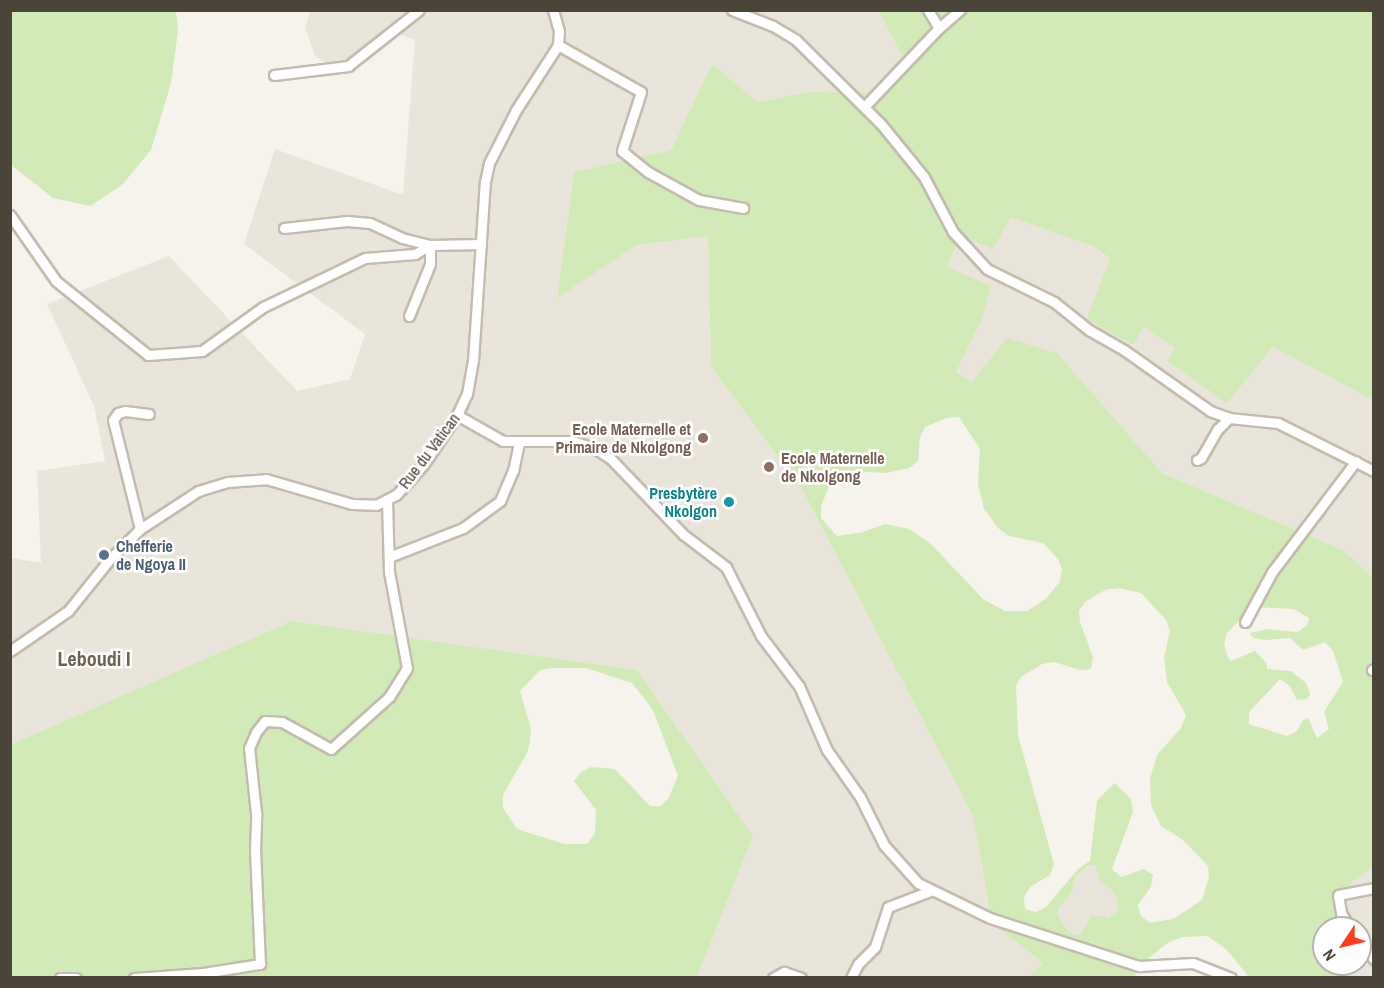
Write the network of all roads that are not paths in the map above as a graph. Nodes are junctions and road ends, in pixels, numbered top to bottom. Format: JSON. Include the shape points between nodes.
{"nodes":[{"id":1,"x":419,"y":10,"type":"edge"},
{"id":2,"x":553,"y":10,"type":"edge"},
{"id":3,"x":732,"y":10,"type":"edge"},
{"id":4,"x":928,"y":10,"type":"edge"},
{"id":5,"x":960,"y":10,"type":"edge"},
{"id":6,"x":939,"y":28,"type":"junction"},
{"id":7,"x":558,"y":45,"type":"junction"},
{"id":8,"x":274,"y":75,"type":"dead end"},
{"id":9,"x":864,"y":107,"type":"junction"},
{"id":10,"x":743,"y":208,"type":"dead end"},
{"id":11,"x":10,"y":215,"type":"edge"},
{"id":12,"x":284,"y":228,"type":"dead end"},
{"id":13,"x":481,"y":244,"type":"junction"},
{"id":14,"x":430,"y":245,"type":"junction"},
{"id":15,"x":409,"y":316,"type":"dead end"},
{"id":16,"x":149,"y":414,"type":"dead end"},
{"id":17,"x":457,"y":416,"type":"junction"},
{"id":18,"x":1229,"y":418,"type":"junction"},
{"id":19,"x":519,"y":442,"type":"junction"},
{"id":20,"x":1197,"y":460,"type":"dead end"},
{"id":21,"x":1356,"y":461,"type":"junction"},
{"id":22,"x":1374,"y":471,"type":"edge"},
{"id":23,"x":387,"y":501,"type":"junction"},
{"id":24,"x":140,"y":529,"type":"junction"},
{"id":25,"x":388,"y":556,"type":"junction"},
{"id":26,"x":1245,"y":622,"type":"dead end"},
{"id":27,"x":10,"y":651,"type":"edge"},
{"id":28,"x":1374,"y":888,"type":"edge"},
{"id":29,"x":930,"y":891,"type":"junction"},
{"id":30,"x":1343,"y":916,"type":"edge"},
{"id":31,"x":60,"y":978,"type":"edge"},
{"id":32,"x":76,"y":978,"type":"edge"},
{"id":33,"x":134,"y":978,"type":"edge"},
{"id":34,"x":773,"y":978,"type":"edge"},
{"id":35,"x":801,"y":978,"type":"edge"},
{"id":36,"x":851,"y":978,"type":"edge"},
{"id":37,"x":1231,"y":978,"type":"edge"}],
"edges":[{"from":1,"to":8,"type":"street","via":[[348,66]]},
{"from":2,"to":7,"type":"street"},
{"from":3,"to":9,"type":"street","via":[[796,40]]},
{"from":4,"to":6,"type":"street"},
{"from":5,"to":6,"type":"street"},
{"from":6,"to":9,"type":"street"},
{"from":7,"to":10,"type":"street","via":[[641,92],[622,151],[648,172],[699,200]]},
{"from":7,"to":13,"type":"street","name":"Rue du Vatican","via":[[495,148],[485,182]]},
{"from":9,"to":18,"type":"street","via":[[924,177],[953,232],[987,269],[1054,302],[1210,411]]},
{"from":11,"to":14,"type":"street","via":[[56,280],[148,355],[202,351],[263,307],[365,258],[415,254]]},
{"from":12,"to":14,"type":"street","via":[[347,221],[370,223],[402,238]]},
{"from":13,"to":14,"type":"street"},
{"from":13,"to":17,"type":"street","name":"Rue du Vatican","via":[[470,384]]},
{"from":14,"to":15,"type":"street","via":[[430,264]]},
{"from":16,"to":24,"type":"street","via":[[125,411],[113,420]]},
{"from":17,"to":19,"type":"street","via":[[495,438]]},
{"from":17,"to":23,"type":"street","name":"Rue du Vatican","via":[[423,465]]},
{"from":18,"to":20,"type":"street"},
{"from":18,"to":21,"type":"street","via":[[1278,423]]},
{"from":19,"to":25,"type":"street","via":[[513,471],[500,501],[463,528]]},
{"from":19,"to":29,"type":"street","via":[[572,441],[603,453],[684,535],[726,567],[761,636],[799,686],[827,750],[860,797],[884,845],[912,878]]},
{"from":21,"to":22,"type":"street"},
{"from":21,"to":26,"type":"street","via":[[1272,572]]},
{"from":23,"to":24,"type":"street","name":"Rue du Vatican","via":[[365,506],[283,482],[243,480],[198,491]]},
{"from":23,"to":25,"type":"street"},
{"from":24,"to":27,"type":"street","name":"Rue du Vatican","via":[[68,610]]},
{"from":25,"to":33,"type":"street","via":[[406,668],[389,697],[331,749],[282,722],[266,721],[249,748],[256,813],[260,964]]},
{"from":28,"to":30,"type":"street","via":[[1338,895]]},
{"from":29,"to":36,"type":"street","via":[[888,907],[875,947],[858,964]]},
{"from":29,"to":37,"type":"street","via":[[990,918],[1140,966],[1193,963]]},
{"from":31,"to":32,"type":"street"},
{"from":34,"to":35,"type":"street","via":[[784,972]]}]}
